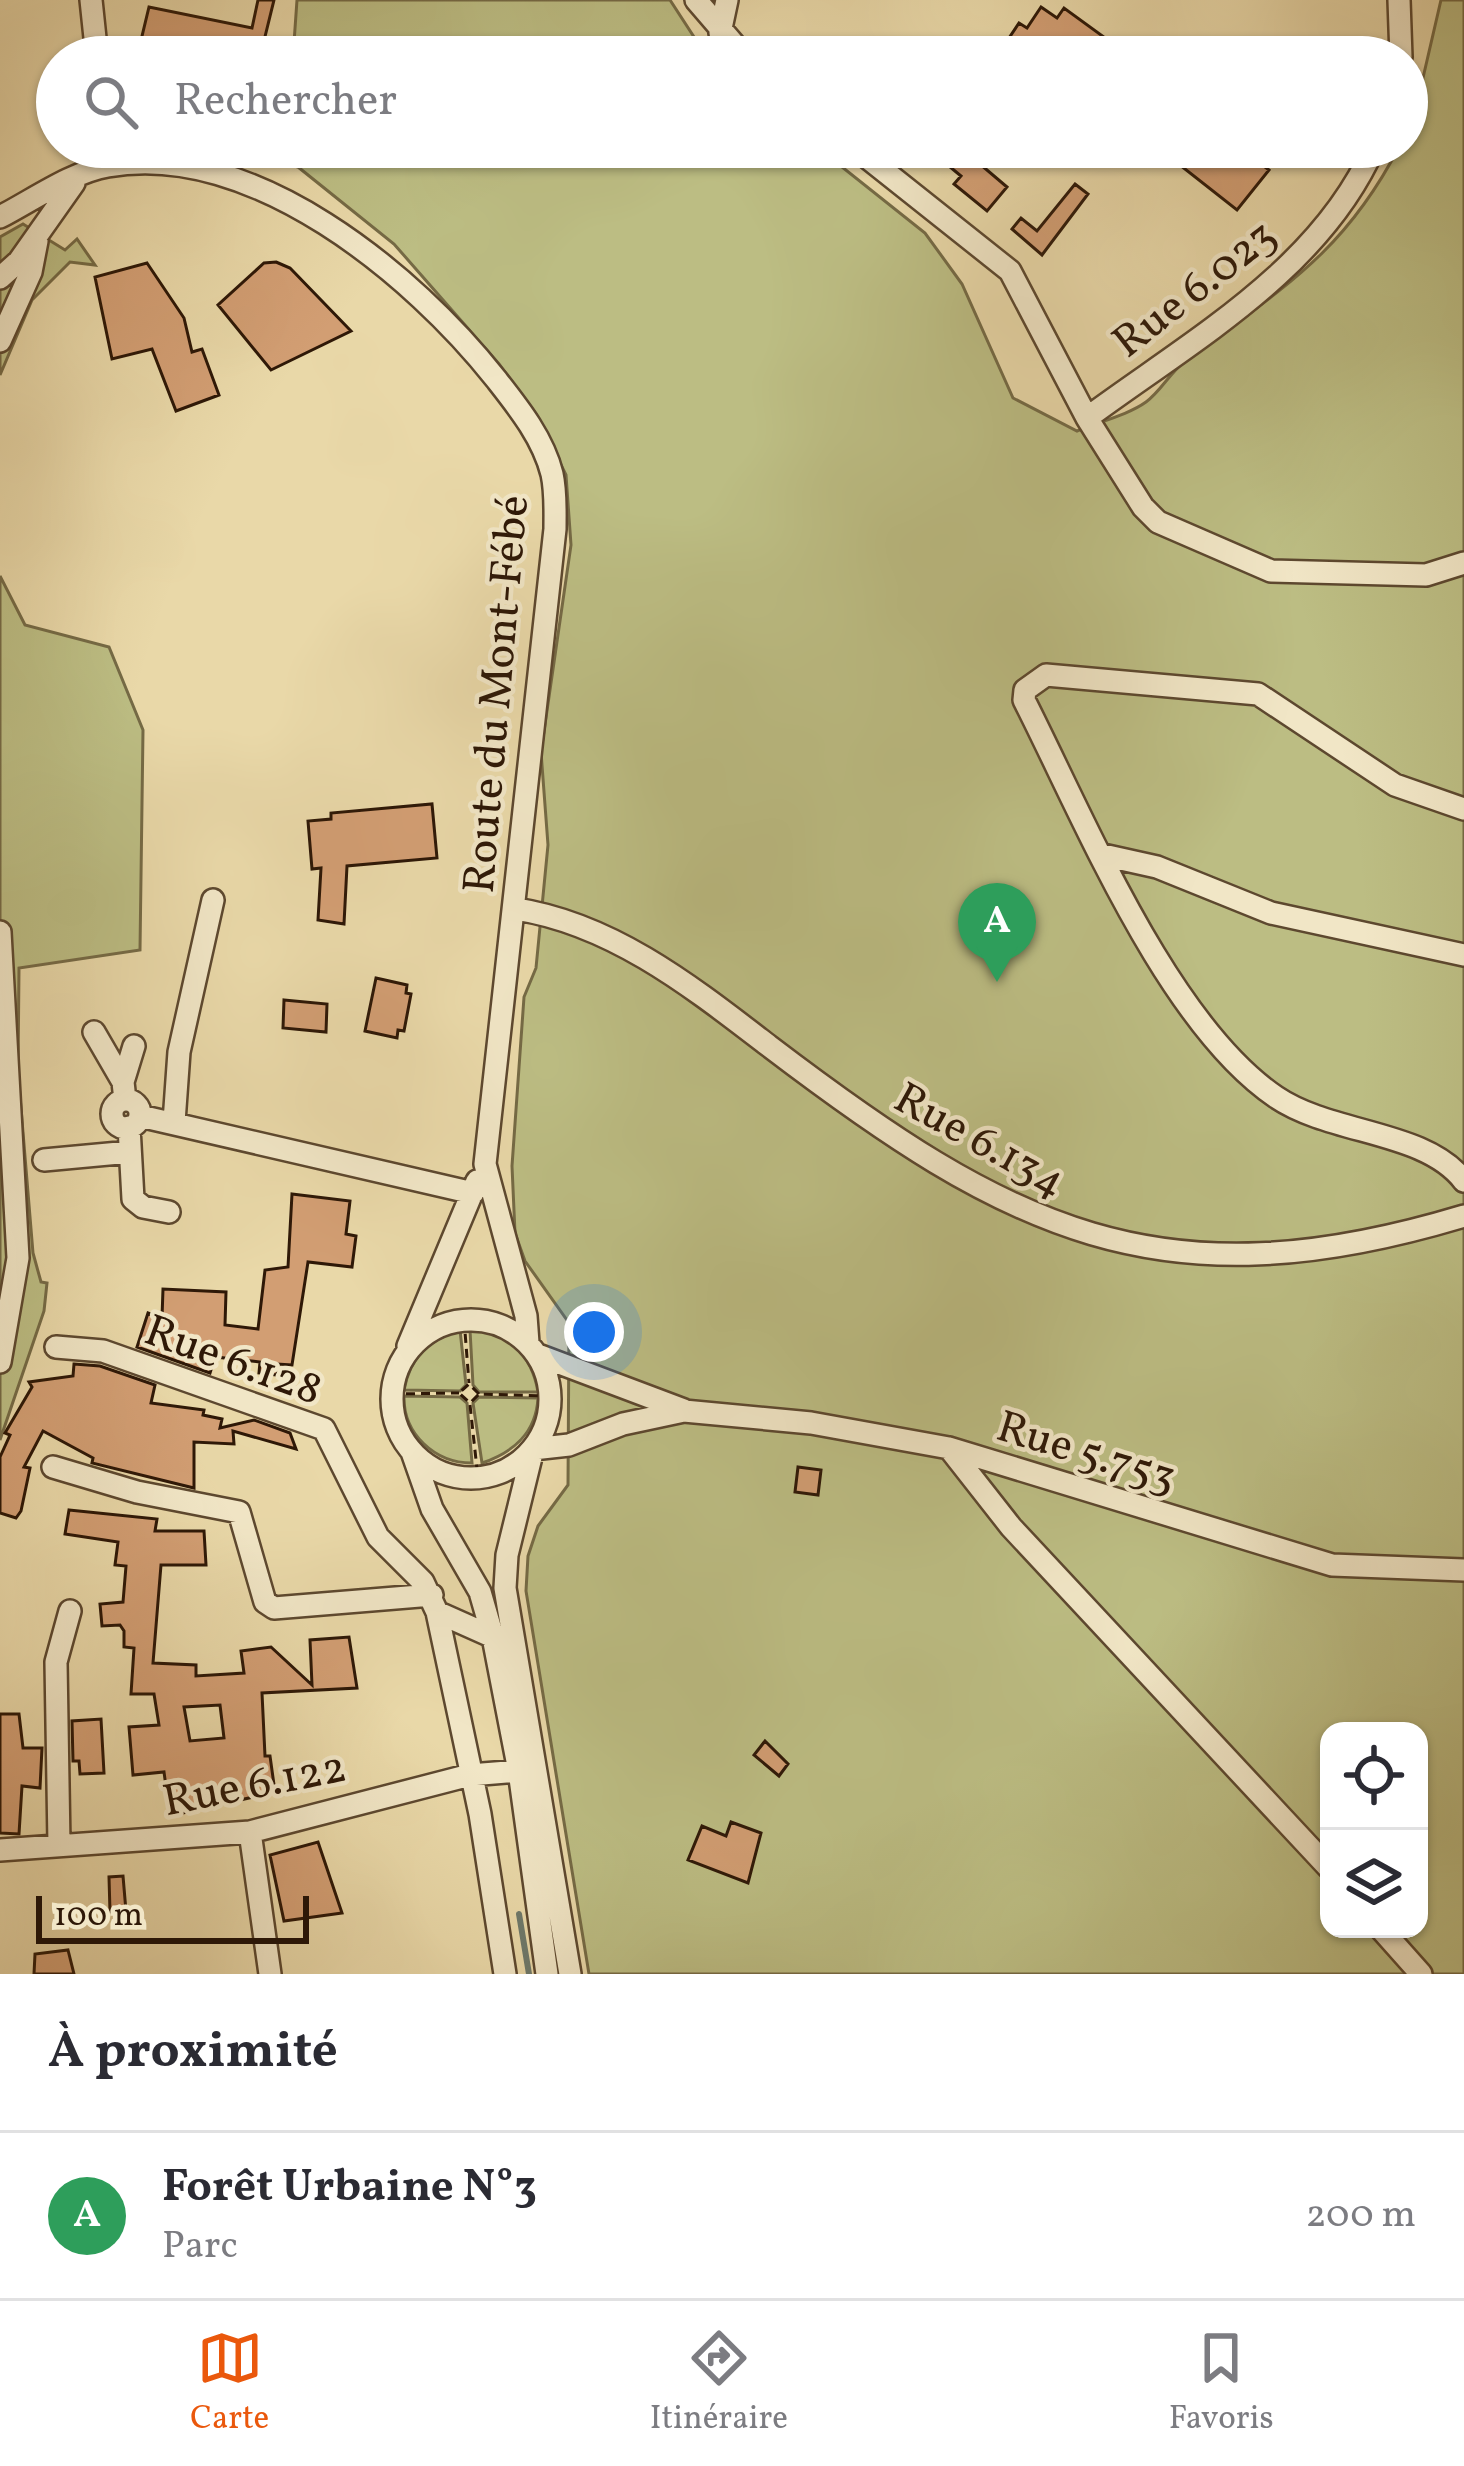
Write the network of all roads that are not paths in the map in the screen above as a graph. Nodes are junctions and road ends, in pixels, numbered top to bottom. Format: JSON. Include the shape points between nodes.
{"nodes":[{"id":1,"x":92,"y":0,"type":"edge"},
{"id":2,"x":696,"y":0,"type":"edge"},
{"id":3,"x":727,"y":0,"type":"edge"},
{"id":4,"x":1399,"y":0,"type":"edge"},
{"id":5,"x":720,"y":33,"type":"junction"},
{"id":6,"x":95,"y":36,"type":"edge"},
{"id":7,"x":723,"y":36,"type":"edge"},
{"id":8,"x":1400,"y":36,"type":"edge"},
{"id":9,"x":90,"y":168,"type":"edge"},
{"id":10,"x":175,"y":168,"type":"edge"},
{"id":11,"x":880,"y":168,"type":"edge"},
{"id":12,"x":1362,"y":168,"type":"edge"},
{"id":13,"x":77,"y":178,"type":"junction"},
{"id":14,"x":0,"y":217,"type":"edge"},
{"id":15,"x":37,"y":233,"type":"junction"},
{"id":16,"x":0,"y":278,"type":"edge"},
{"id":17,"x":0,"y":341,"type":"edge"},
{"id":18,"x":1084,"y":413,"type":"junction"},
{"id":19,"x":1464,"y":563,"type":"edge"},
{"id":20,"x":1464,"y":808,"type":"edge"},
{"id":21,"x":1103,"y":855,"type":"junction"},
{"id":22,"x":214,"y":900,"type":"dead end"},
{"id":23,"x":516,"y":909,"type":"junction"},
{"id":24,"x":0,"y":932,"type":"edge"},
{"id":25,"x":1464,"y":955,"type":"edge"},
{"id":26,"x":94,"y":1032,"type":"dead end"},
{"id":27,"x":134,"y":1046,"type":"dead end"},
{"id":28,"x":129,"y":1106,"type":"junction"},
{"id":29,"x":174,"y":1122,"type":"junction"},
{"id":30,"x":130,"y":1151,"type":"junction"},
{"id":31,"x":44,"y":1160,"type":"dead end"},
{"id":32,"x":484,"y":1164,"type":"junction"},
{"id":33,"x":1464,"y":1181,"type":"edge"},
{"id":34,"x":472,"y":1193,"type":"junction"},
{"id":35,"x":169,"y":1212,"type":"dead end"},
{"id":36,"x":1464,"y":1216,"type":"edge"},
{"id":37,"x":56,"y":1347,"type":"dead end"},
{"id":38,"x":533,"y":1349,"type":"junction"},
{"id":39,"x":404,"y":1355,"type":"junction"},
{"id":40,"x":0,"y":1363,"type":"edge"},
{"id":41,"x":684,"y":1411,"type":"junction"},
{"id":42,"x":950,"y":1448,"type":"junction"},
{"id":43,"x":533,"y":1449,"type":"junction"},
{"id":44,"x":412,"y":1452,"type":"junction"},
{"id":45,"x":53,"y":1467,"type":"dead end"},
{"id":46,"x":1464,"y":1570,"type":"edge"},
{"id":47,"x":434,"y":1603,"type":"junction"},
{"id":48,"x":70,"y":1611,"type":"dead end"},
{"id":49,"x":493,"y":1637,"type":"junction"},
{"id":50,"x":519,"y":1771,"type":"junction"},
{"id":51,"x":470,"y":1775,"type":"junction"},
{"id":52,"x":250,"y":1832,"type":"junction"},
{"id":53,"x":59,"y":1845,"type":"junction"},
{"id":54,"x":0,"y":1850,"type":"edge"},
{"id":55,"x":1320,"y":1858,"type":"edge"},
{"id":56,"x":1389,"y":1938,"type":"edge"},
{"id":57,"x":270,"y":1974,"type":"edge"},
{"id":58,"x":505,"y":1974,"type":"edge"},
{"id":59,"x":547,"y":1974,"type":"edge"},
{"id":60,"x":570,"y":1974,"type":"edge"},
{"id":61,"x":1421,"y":1974,"type":"edge"}],
"edges":[{"from":1,"to":6,"type":"street"},
{"from":2,"to":5,"type":"street"},
{"from":3,"to":5,"type":"street"},
{"from":4,"to":8,"type":"street"},
{"from":5,"to":7,"type":"street"},
{"from":9,"to":13,"type":"street"},
{"from":10,"to":23,"type":"street","name":"Route du Mont-Fébé","via":[[273,195],[327,223],[423,299],[528,422],[551,471],[555,506]]},
{"from":11,"to":18,"type":"street","via":[[1010,272]]},
{"from":12,"to":18,"type":"street","name":"Rue 6.023","via":[[1328,225],[1292,264]]},
{"from":13,"to":14,"type":"street"},
{"from":13,"to":15,"type":"street"},
{"from":15,"to":16,"type":"street"},
{"from":15,"to":17,"type":"street","via":[[31,272]]},
{"from":18,"to":19,"type":"street","via":[[1158,521],[1252,566],[1377,577]]},
{"from":20,"to":21,"type":"street","via":[[1395,785],[1258,694],[1046,675],[1032,681],[1024,700]]},
{"from":21,"to":25,"type":"street","via":[[1271,914]]},
{"from":21,"to":33,"type":"street","via":[[1168,973],[1249,1077],[1324,1122],[1434,1154]]},
{"from":22,"to":29,"type":"street","via":[[179,1052]]},
{"from":23,"to":32,"type":"street","name":"Route du Mont-Fébé"},
{"from":23,"to":36,"type":"street","name":"Rue 6.134","via":[[574,920],[622,944],[928,1162],[1077,1234],[1201,1253],[1287,1252]]},
{"from":24,"to":40,"type":"street","via":[[18,1258]]},
{"from":26,"to":28,"type":"street"},
{"from":27,"to":28,"type":"street"},
{"from":28,"to":29,"type":"street"},
{"from":28,"to":30,"type":"street"},
{"from":29,"to":34,"type":"street"},
{"from":30,"to":31,"type":"street"},
{"from":30,"to":35,"type":"street","via":[[133,1199]]},
{"from":32,"to":34,"type":"street"},
{"from":32,"to":38,"type":"street","name":"Route du Mont-Fébé"},
{"from":34,"to":39,"type":"street"},
{"from":37,"to":47,"type":"street","name":"Rue 6.128","via":[[103,1351],[324,1429],[378,1538]]},
{"from":38,"to":39,"type":"street","via":[[499,1324],[464,1319],[420,1337]]},
{"from":38,"to":41,"type":"street"},
{"from":38,"to":43,"type":"street","name":"Route du Mont-Fébé","via":[[551,1396]]},
{"from":39,"to":44,"type":"street","via":[[391,1394]]},
{"from":41,"to":42,"type":"street","name":"Rue 5.753"},
{"from":41,"to":43,"type":"street"},
{"from":42,"to":46,"type":"street","name":"Rue 5.753","via":[[1302,1558],[1371,1570]]},
{"from":42,"to":55,"type":"street","via":[[1011,1528]]},
{"from":43,"to":44,"type":"street","via":[[503,1472],[478,1478],[454,1476]]},
{"from":43,"to":60,"type":"street","via":[[505,1588]]},
{"from":44,"to":49,"type":"street","via":[[431,1509],[480,1592]]},
{"from":45,"to":47,"type":"street","via":[[239,1513],[265,1602],[274,1608]]},
{"from":47,"to":49,"type":"street","name":"Rue 6.128"},
{"from":47,"to":51,"type":"street"},
{"from":48,"to":53,"type":"street","via":[[56,1662]]},
{"from":49,"to":50,"type":"street"},
{"from":50,"to":51,"type":"street","name":"Rue 6.122"},
{"from":50,"to":59,"type":"street"},
{"from":51,"to":52,"type":"street","name":"Rue 6.122"},
{"from":51,"to":58,"type":"street"},
{"from":52,"to":53,"type":"street","name":"Rue 6.122"},
{"from":52,"to":57,"type":"street"},
{"from":53,"to":54,"type":"street","name":"Rue 6.122"},
{"from":56,"to":61,"type":"street"}]}
